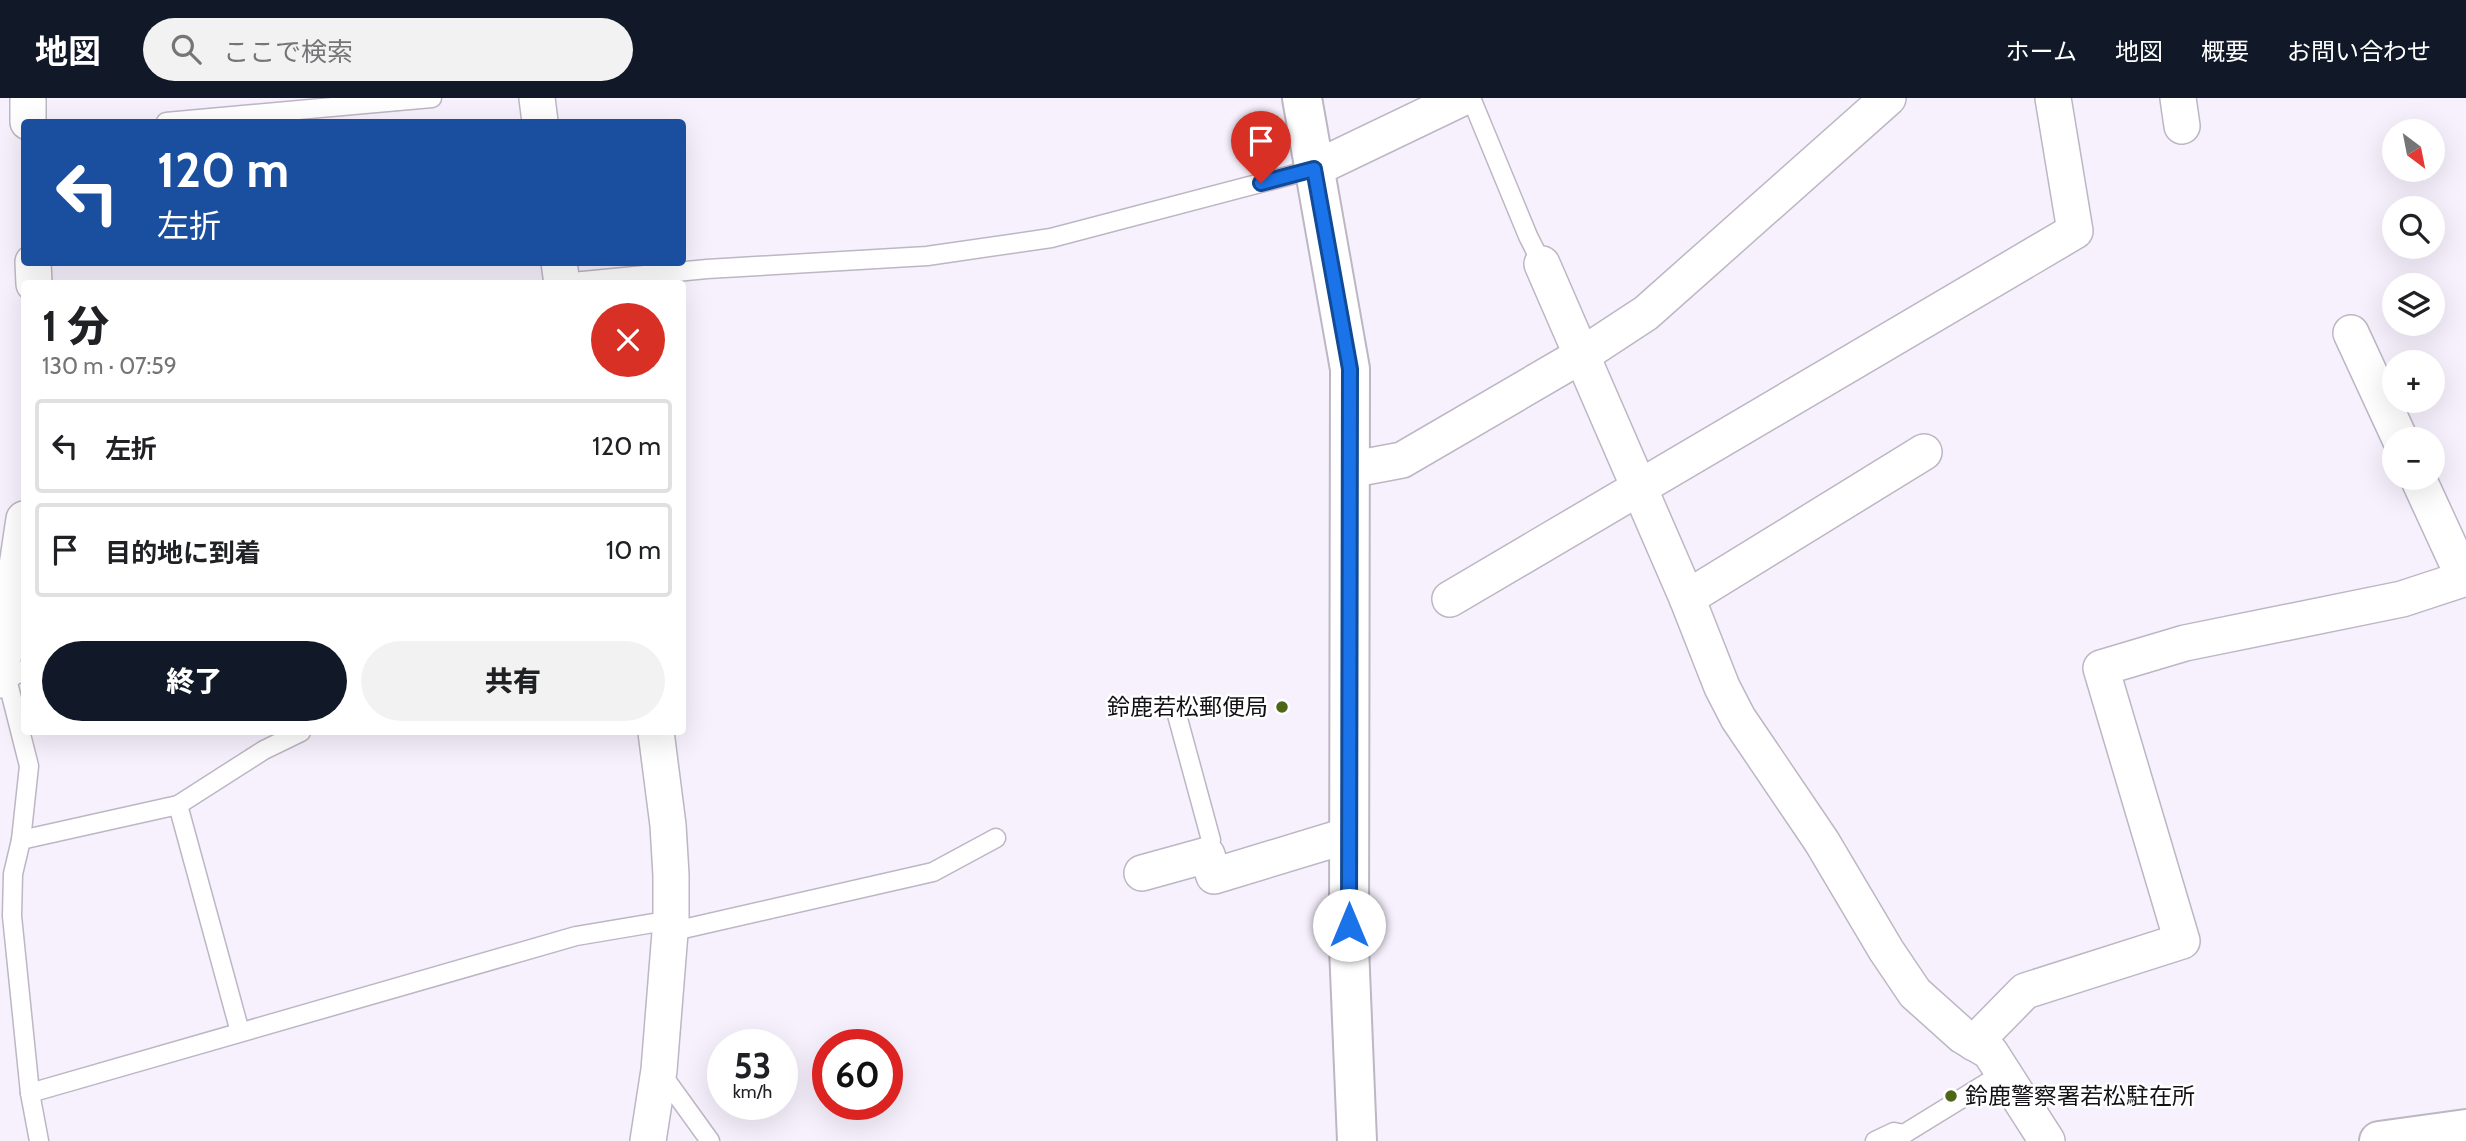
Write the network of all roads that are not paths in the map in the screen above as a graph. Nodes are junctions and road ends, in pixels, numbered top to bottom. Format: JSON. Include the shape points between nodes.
{"nodes":[{"id":1,"x":28,"y":98,"type":"edge"},
{"id":2,"x":432,"y":98,"type":"edge"},
{"id":3,"x":537,"y":98,"type":"edge"},
{"id":4,"x":1302,"y":98,"type":"edge"},
{"id":5,"x":1462,"y":98,"type":"edge"},
{"id":6,"x":1471,"y":98,"type":"edge"},
{"id":7,"x":1888,"y":98,"type":"edge"},
{"id":8,"x":2053,"y":98,"type":"edge"},
{"id":9,"x":28,"y":119,"type":"edge"},
{"id":10,"x":199,"y":119,"type":"edge"},
{"id":11,"x":540,"y":119,"type":"edge"},
{"id":12,"x":1314,"y":169,"type":"junction"},
{"id":13,"x":1542,"y":264,"type":"joint"},
{"id":14,"x":593,"y":280,"type":"edge"},
{"id":15,"x":2351,"y":333,"type":"dead end"},
{"id":16,"x":1582,"y":355,"type":"junction"},
{"id":17,"x":2394,"y":427,"type":"edge"},
{"id":18,"x":1924,"y":452,"type":"dead end"},
{"id":19,"x":1349,"y":470,"type":"junction"},
{"id":20,"x":1639,"y":488,"type":"junction"},
{"id":21,"x":2424,"y":490,"type":"edge"},
{"id":22,"x":21,"y":541,"type":"edge"},
{"id":23,"x":2465,"y":578,"type":"edge"},
{"id":24,"x":1687,"y":598,"type":"junction"},
{"id":25,"x":1450,"y":599,"type":"dead end"},
{"id":26,"x":21,"y":672,"type":"edge"},
{"id":27,"x":2,"y":681,"type":"edge"},
{"id":28,"x":1177,"y":715,"type":"dead end"},
{"id":29,"x":21,"y":726,"type":"edge"},
{"id":30,"x":295,"y":735,"type":"edge"},
{"id":31,"x":656,"y":735,"type":"edge"},
{"id":32,"x":27,"y":740,"type":"edge"},
{"id":33,"x":178,"y":805,"type":"junction"},
{"id":34,"x":1349,"y":835,"type":"junction"},
{"id":35,"x":996,"y":838,"type":"dead end"},
{"id":36,"x":21,"y":840,"type":"junction"},
{"id":37,"x":1207,"y":855,"type":"junction"},
{"id":38,"x":1142,"y":873,"type":"dead end"},
{"id":39,"x":670,"y":926,"type":"junction"},
{"id":40,"x":240,"y":1032,"type":"junction"},
{"id":41,"x":1973,"y":1042,"type":"junction"},
{"id":42,"x":659,"y":1070,"type":"junction"},
{"id":43,"x":2003,"y":1073,"type":"junction"},
{"id":44,"x":30,"y":1093,"type":"junction"},
{"id":45,"x":2466,"y":1129,"type":"edge"},
{"id":46,"x":39,"y":1141,"type":"edge"},
{"id":47,"x":648,"y":1141,"type":"edge"},
{"id":48,"x":710,"y":1141,"type":"edge"},
{"id":49,"x":1357,"y":1141,"type":"edge"},
{"id":50,"x":1874,"y":1141,"type":"edge"},
{"id":51,"x":2047,"y":1141,"type":"edge"},
{"id":52,"x":2379,"y":1141,"type":"edge"}],
"edges":[{"from":1,"to":9,"type":"street"},
{"from":2,"to":10,"type":"lane"},
{"from":3,"to":11,"type":"street"},
{"from":4,"to":12,"type":"main road"},
{"from":5,"to":12,"type":"street"},
{"from":6,"to":13,"type":"lane"},
{"from":7,"to":16,"type":"street","via":[[1646,313]]},
{"from":8,"to":20,"type":"street","via":[[2075,231]]},
{"from":12,"to":14,"type":"lane","via":[[1051,238],[927,256]]},
{"from":12,"to":19,"type":"main road","via":[[1350,369]]},
{"from":13,"to":16,"type":"street"},
{"from":15,"to":17,"type":"street"},
{"from":16,"to":19,"type":"street","via":[[1402,460]]},
{"from":16,"to":20,"type":"street"},
{"from":18,"to":24,"type":"street"},
{"from":19,"to":34,"type":"main road"},
{"from":20,"to":24,"type":"street"},
{"from":20,"to":25,"type":"street"},
{"from":21,"to":23,"type":"street"},
{"from":22,"to":27,"type":"street"},
{"from":23,"to":41,"type":"street","via":[[2402,599],[2185,643],[2101,668],[2182,941],[2025,991]]},
{"from":24,"to":41,"type":"street","via":[[1738,718],[1842,874],[1886,950],[1915,993]]},
{"from":26,"to":27,"type":"lane"},
{"from":27,"to":29,"type":"lane"},
{"from":28,"to":37,"type":"lane","via":[[1211,840]]},
{"from":30,"to":33,"type":"lane"},
{"from":31,"to":39,"type":"street","via":[[668,825]]},
{"from":32,"to":36,"type":"lane","via":[[29,766]]},
{"from":33,"to":36,"type":"lane"},
{"from":33,"to":40,"type":"lane"},
{"from":34,"to":37,"type":"street","via":[[1214,876]]},
{"from":34,"to":49,"type":"main road"},
{"from":35,"to":39,"type":"lane","via":[[933,872]]},
{"from":36,"to":44,"type":"lane","via":[[13,874],[12,916]]},
{"from":37,"to":38,"type":"street"},
{"from":39,"to":40,"type":"lane","via":[[576,936]]},
{"from":39,"to":42,"type":"street"},
{"from":40,"to":44,"type":"lane"},
{"from":41,"to":43,"type":"street","via":[[1990,1052]]},
{"from":42,"to":47,"type":"street"},
{"from":42,"to":48,"type":"lane"},
{"from":43,"to":50,"type":"lane","via":[[1904,1134],[1894,1132]]},
{"from":43,"to":51,"type":"street"},
{"from":44,"to":46,"type":"lane"},
{"from":45,"to":52,"type":"main road"}]}
